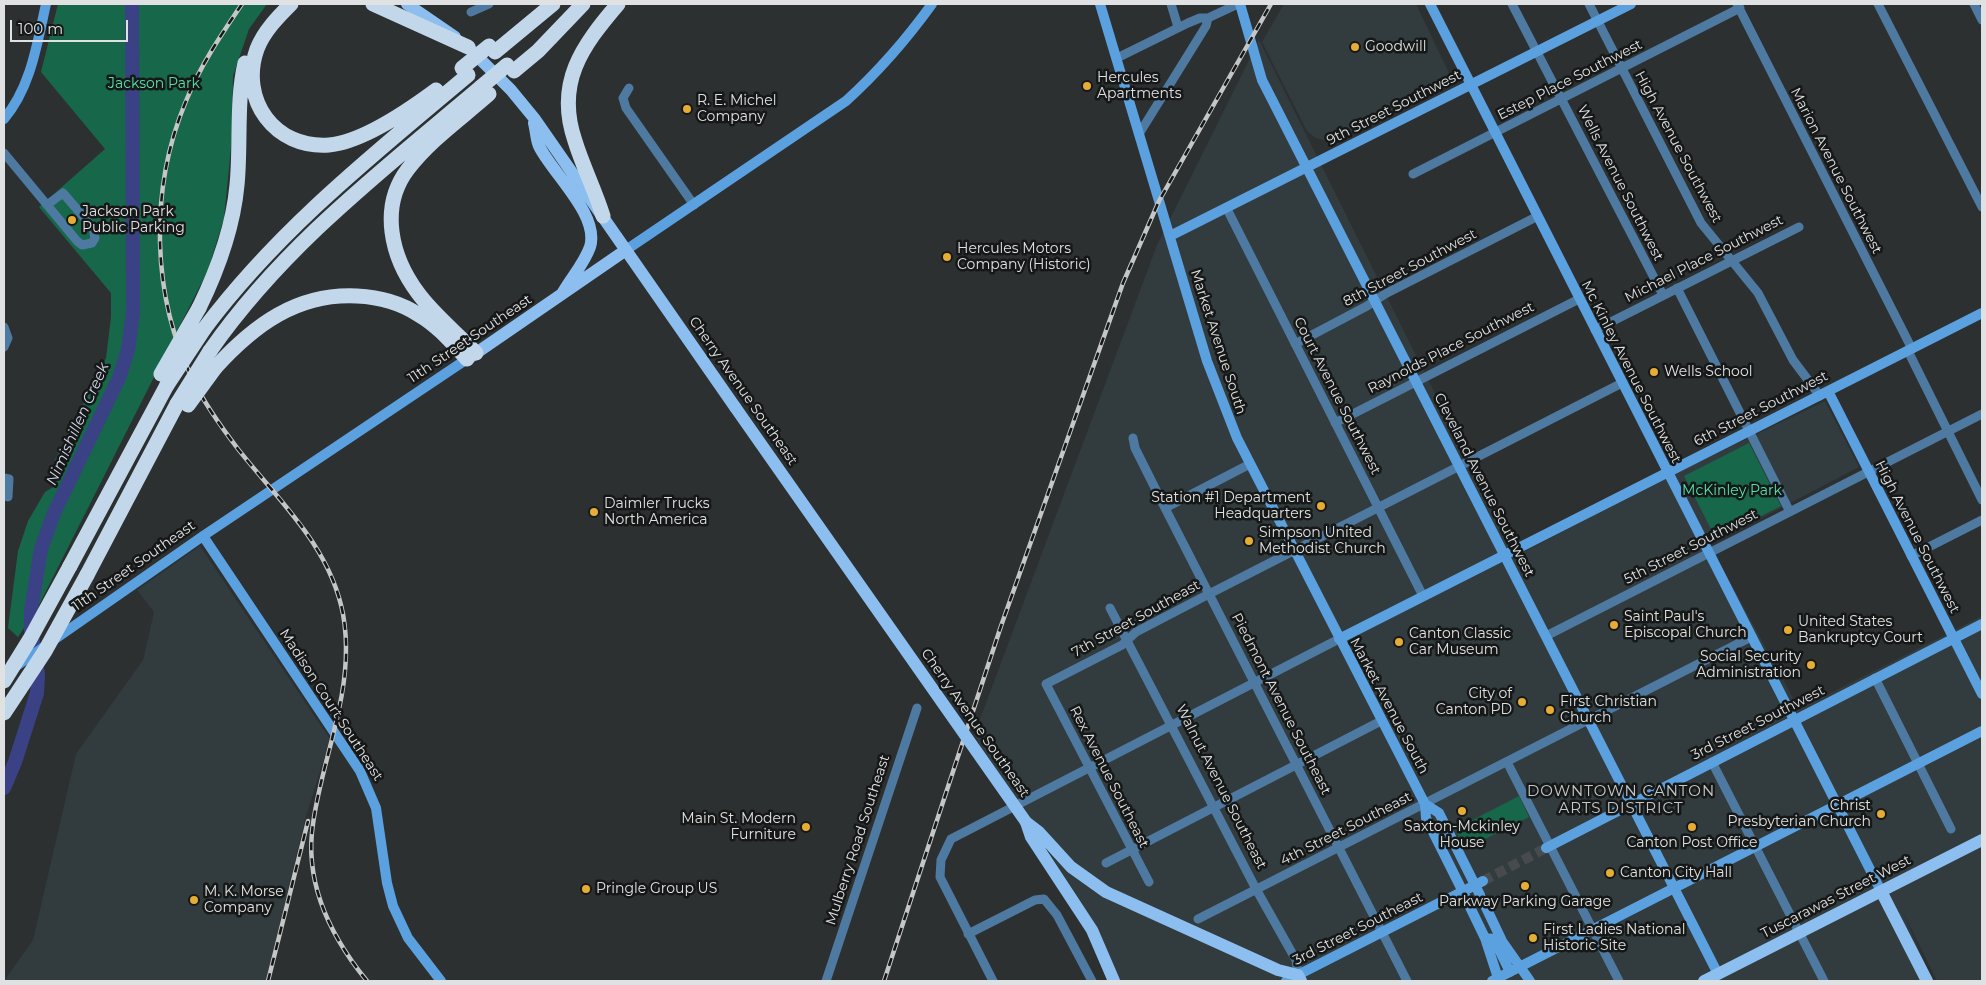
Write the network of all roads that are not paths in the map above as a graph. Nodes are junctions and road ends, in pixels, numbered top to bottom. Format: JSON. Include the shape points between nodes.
{"nodes":[{"id":1,"x":46,"y":4,"type":"edge"},
{"id":2,"x":291,"y":4,"type":"edge"},
{"id":3,"x":302,"y":4,"type":"edge"},
{"id":4,"x":373,"y":4,"type":"edge"},
{"id":5,"x":407,"y":4,"type":"edge"},
{"id":6,"x":489,"y":4,"type":"edge"},
{"id":7,"x":545,"y":4,"type":"edge"},
{"id":8,"x":553,"y":4,"type":"edge"},
{"id":9,"x":581,"y":4,"type":"edge"},
{"id":10,"x":618,"y":4,"type":"edge"},
{"id":11,"x":932,"y":4,"type":"edge"},
{"id":12,"x":1100,"y":4,"type":"edge"},
{"id":13,"x":1171,"y":4,"type":"edge"},
{"id":14,"x":1239,"y":4,"type":"edge"},
{"id":15,"x":1430,"y":4,"type":"edge"},
{"id":16,"x":1512,"y":4,"type":"edge"},
{"id":17,"x":1589,"y":4,"type":"edge"},
{"id":18,"x":1631,"y":4,"type":"edge"},
{"id":19,"x":1878,"y":4,"type":"edge"},
{"id":20,"x":1974,"y":4,"type":"edge"},
{"id":21,"x":1738,"y":6,"type":"edge"},
{"id":22,"x":278,"y":11,"type":"edge"},
{"id":23,"x":471,"y":12,"type":"dead end"},
{"id":24,"x":1208,"y":18,"type":"junction"},
{"id":25,"x":1982,"y":20,"type":"edge"},
{"id":26,"x":1597,"y":21,"type":"junction"},
{"id":27,"x":1178,"y":27,"type":"junction"},
{"id":28,"x":468,"y":47,"type":"junction"},
{"id":29,"x":492,"y":49,"type":"junction"},
{"id":30,"x":1536,"y":52,"type":"junction"},
{"id":31,"x":1117,"y":58,"type":"junction"},
{"id":32,"x":1622,"y":69,"type":"junction"},
{"id":33,"x":465,"y":72,"type":"junction"},
{"id":34,"x":1471,"y":85,"type":"junction"},
{"id":35,"x":629,"y":88,"type":"dead end"},
{"id":36,"x":485,"y":90,"type":"junction"},
{"id":37,"x":1561,"y":100,"type":"junction"},
{"id":38,"x":534,"y":118,"type":"junction"},
{"id":39,"x":4,"y":119,"type":"edge"},
{"id":40,"x":1495,"y":133,"type":"junction"},
{"id":41,"x":1139,"y":134,"type":"junction"},
{"id":42,"x":4,"y":153,"type":"edge"},
{"id":43,"x":1307,"y":168,"type":"junction"},
{"id":44,"x":1413,"y":174,"type":"dead end"},
{"id":45,"x":694,"y":205,"type":"junction"},
{"id":46,"x":47,"y":206,"type":"junction"},
{"id":47,"x":1982,"y":206,"type":"edge"},
{"id":48,"x":1226,"y":209,"type":"junction"},
{"id":49,"x":603,"y":216,"type":"junction"},
{"id":50,"x":1538,"y":216,"type":"junction"},
{"id":51,"x":1799,"y":227,"type":"dead end"},
{"id":52,"x":1170,"y":236,"type":"junction"},
{"id":53,"x":626,"y":250,"type":"junction"},
{"id":54,"x":1732,"y":261,"type":"junction"},
{"id":55,"x":1677,"y":288,"type":"junction"},
{"id":56,"x":562,"y":294,"type":"junction"},
{"id":57,"x":1663,"y":295,"type":"junction"},
{"id":58,"x":1580,"y":299,"type":"junction"},
{"id":59,"x":1375,"y":301,"type":"junction"},
{"id":60,"x":1982,"y":313,"type":"edge"},
{"id":61,"x":4,"y":327,"type":"edge"},
{"id":62,"x":1595,"y":330,"type":"junction"},
{"id":63,"x":1295,"y":344,"type":"junction"},
{"id":64,"x":4,"y":346,"type":"edge"},
{"id":65,"x":1910,"y":350,"type":"junction"},
{"id":66,"x":472,"y":356,"type":"junction"},
{"id":67,"x":164,"y":380,"type":"junction"},
{"id":68,"x":1416,"y":382,"type":"junction"},
{"id":69,"x":1622,"y":383,"type":"junction"},
{"id":70,"x":1824,"y":394,"type":"junction"},
{"id":71,"x":180,"y":408,"type":"junction"},
{"id":72,"x":1982,"y":414,"type":"edge"},
{"id":73,"x":1335,"y":422,"type":"junction"},
{"id":74,"x":1749,"y":431,"type":"junction"},
{"id":75,"x":1948,"y":432,"type":"junction"},
{"id":76,"x":1133,"y":438,"type":"dead end"},
{"id":77,"x":1250,"y":464,"type":"junction"},
{"id":78,"x":1459,"y":466,"type":"junction"},
{"id":79,"x":1666,"y":472,"type":"junction"},
{"id":80,"x":1868,"y":472,"type":"junction"},
{"id":81,"x":4,"y":478,"type":"edge"},
{"id":82,"x":4,"y":496,"type":"edge"},
{"id":83,"x":1982,"y":500,"type":"edge"},
{"id":84,"x":1378,"y":507,"type":"junction"},
{"id":85,"x":1165,"y":508,"type":"junction"},
{"id":86,"x":1790,"y":512,"type":"junction"},
{"id":87,"x":1982,"y":520,"type":"edge"},
{"id":88,"x":204,"y":536,"type":"junction"},
{"id":89,"x":1293,"y":550,"type":"junction"},
{"id":90,"x":1708,"y":553,"type":"junction"},
{"id":91,"x":1504,"y":554,"type":"junction"},
{"id":92,"x":1911,"y":556,"type":"junction"},
{"id":93,"x":1209,"y":594,"type":"junction"},
{"id":94,"x":1423,"y":596,"type":"junction"},
{"id":95,"x":1110,"y":608,"type":"dead end"},
{"id":96,"x":1982,"y":624,"type":"edge"},
{"id":97,"x":1546,"y":636,"type":"junction"},
{"id":98,"x":1751,"y":637,"type":"junction"},
{"id":99,"x":1954,"y":638,"type":"junction"},
{"id":100,"x":1339,"y":639,"type":"junction"},
{"id":101,"x":1127,"y":640,"type":"junction"},
{"id":102,"x":4,"y":676,"type":"edge"},
{"id":103,"x":1875,"y":678,"type":"junction"},
{"id":104,"x":4,"y":680,"type":"edge"},
{"id":105,"x":1254,"y":682,"type":"junction"},
{"id":106,"x":1046,"y":684,"type":"joint"},
{"id":107,"x":1982,"y":694,"type":"edge"},
{"id":108,"x":917,"y":708,"type":"dead end"},
{"id":109,"x":4,"y":713,"type":"edge"},
{"id":110,"x":1589,"y":720,"type":"junction"},
{"id":111,"x":1794,"y":720,"type":"junction"},
{"id":112,"x":1381,"y":722,"type":"junction"},
{"id":113,"x":1172,"y":725,"type":"junction"},
{"id":114,"x":1982,"y":731,"type":"edge"},
{"id":115,"x":1508,"y":762,"type":"junction"},
{"id":116,"x":1712,"y":762,"type":"junction"},
{"id":117,"x":1918,"y":763,"type":"junction"},
{"id":118,"x":1296,"y":766,"type":"junction"},
{"id":119,"x":1088,"y":767,"type":"junction"},
{"id":120,"x":1425,"y":804,"type":"junction"},
{"id":121,"x":1632,"y":804,"type":"junction"},
{"id":122,"x":1837,"y":804,"type":"junction"},
{"id":123,"x":1214,"y":808,"type":"junction"},
{"id":124,"x":1026,"y":822,"type":"junction"},
{"id":125,"x":1951,"y":829,"type":"dead end"},
{"id":126,"x":1449,"y":833,"type":"junction"},
{"id":127,"x":1437,"y":839,"type":"junction"},
{"id":128,"x":1982,"y":840,"type":"edge"},
{"id":129,"x":1756,"y":846,"type":"junction"},
{"id":130,"x":1548,"y":847,"type":"junction"},
{"id":131,"x":1339,"y":848,"type":"junction"},
{"id":132,"x":1131,"y":850,"type":"junction"},
{"id":133,"x":1106,"y":863,"type":"dead end"},
{"id":134,"x":1149,"y":882,"type":"dead end"},
{"id":135,"x":1472,"y":886,"type":"junction"},
{"id":136,"x":1674,"y":888,"type":"junction"},
{"id":137,"x":1256,"y":889,"type":"junction"},
{"id":138,"x":1881,"y":891,"type":"junction"},
{"id":139,"x":1475,"y":900,"type":"junction"},
{"id":140,"x":1198,"y":919,"type":"dead end"},
{"id":141,"x":1593,"y":929,"type":"junction"},
{"id":142,"x":1382,"y":932,"type":"junction"},
{"id":143,"x":1800,"y":932,"type":"junction"},
{"id":144,"x":968,"y":934,"type":"junction"},
{"id":145,"x":1485,"y":938,"type":"junction"},
{"id":146,"x":1515,"y":969,"type":"junction"},
{"id":147,"x":1300,"y":978,"type":"edge"},
{"id":148,"x":1720,"y":978,"type":"edge"},
{"id":149,"x":1088,"y":980,"type":"edge"},
{"id":150,"x":1497,"y":980,"type":"edge"},
{"id":151,"x":1923,"y":980,"type":"edge"},
{"id":152,"x":441,"y":981,"type":"edge"},
{"id":153,"x":826,"y":981,"type":"edge"},
{"id":154,"x":993,"y":981,"type":"edge"},
{"id":155,"x":1114,"y":981,"type":"edge"},
{"id":156,"x":1286,"y":981,"type":"edge"},
{"id":157,"x":1407,"y":981,"type":"edge"},
{"id":158,"x":1530,"y":981,"type":"edge"},
{"id":159,"x":1620,"y":981,"type":"edge"},
{"id":160,"x":1704,"y":981,"type":"edge"},
{"id":161,"x":1824,"y":981,"type":"edge"}],
"edges":[{"from":1,"to":39,"type":"street","via":[[26,85]]},
{"from":2,"to":22,"type":"highway"},
{"from":3,"to":22,"type":"highway"},
{"from":4,"to":28,"type":"highway"},
{"from":5,"to":28,"type":"main road","name":"Cherry Avenue Southeast"},
{"from":6,"to":23,"type":"street"},
{"from":7,"to":29,"type":"highway","via":[[532,11]]},
{"from":8,"to":29,"type":"highway"},
{"from":9,"to":36,"type":"highway","bridge":true},
{"from":10,"to":49,"type":"highway","via":[[579,55],[569,92],[574,139]]},
{"from":11,"to":45,"type":"street","name":"11th Street Southeast","via":[[899,49],[846,101]]},
{"from":12,"to":31,"type":"street","name":"Market Avenue South"},
{"from":13,"to":27,"type":"street"},
{"from":14,"to":24,"type":"street"},
{"from":14,"to":43,"type":"street","name":"Cleveland Avenue Southwest","via":[[1262,80]]},
{"from":15,"to":34,"type":"street","name":"Mc Kinley Avenue Southwest"},
{"from":16,"to":30,"type":"street","name":"Wells Avenue Southwest"},
{"from":17,"to":26,"type":"street","name":"High Avenue Southwest"},
{"from":18,"to":26,"type":"street","name":"9th Street Southwest"},
{"from":19,"to":47,"type":"street"},
{"from":20,"to":25,"type":"street"},
{"from":21,"to":32,"type":"street","name":"Estep Place Southwest"},
{"from":21,"to":65,"type":"street","name":"Marion Avenue Southwest"},
{"from":22,"to":33,"type":"highway","via":[[254,60],[255,96],[264,117],[272,126],[286,137],[302,143],[331,145],[360,136]]},
{"from":22,"to":67,"type":"highway","bridge":true,"via":[[261,24],[247,56],[242,79],[237,185],[232,220],[216,271]]},
{"from":24,"to":27,"type":"street"},
{"from":24,"to":41,"type":"street","via":[[1169,89]]},
{"from":26,"to":30,"type":"street","name":"9th Street Southwest"},
{"from":26,"to":32,"type":"street","name":"High Avenue Southwest"},
{"from":27,"to":31,"type":"street"},
{"from":28,"to":38,"type":"main road","name":"Cherry Avenue Southeast"},
{"from":29,"to":33,"type":"highway"},
{"from":30,"to":34,"type":"street","name":"9th Street Southwest"},
{"from":30,"to":37,"type":"street","name":"Wells Avenue Southwest"},
{"from":31,"to":41,"type":"street","name":"Market Avenue South"},
{"from":32,"to":37,"type":"street","name":"Estep Place Southwest"},
{"from":32,"to":54,"type":"street","name":"High Avenue Southwest","via":[[1701,223]]},
{"from":33,"to":67,"type":"highway","bridge":true,"via":[[307,212],[261,258]]},
{"from":34,"to":40,"type":"street","name":"Mc Kinley Avenue Southwest"},
{"from":34,"to":43,"type":"street","name":"9th Street Southwest"},
{"from":35,"to":45,"type":"street","via":[[623,98],[626,108]]},
{"from":36,"to":66,"type":"highway","via":[[408,169],[396,189],[391,212],[397,252],[412,284]]},
{"from":36,"to":71,"type":"highway","bridge":true,"via":[[370,180],[302,241],[254,293],[210,351]]},
{"from":37,"to":40,"type":"street","name":"Estep Place Southwest"},
{"from":37,"to":57,"type":"street","name":"Wells Avenue Southwest"},
{"from":38,"to":49,"type":"main road","name":"Cherry Avenue Southeast"},
{"from":38,"to":56,"type":"main road","via":[[538,145],[579,205],[591,232],[586,257]]},
{"from":40,"to":44,"type":"street","name":"Estep Place Southwest"},
{"from":40,"to":50,"type":"street","name":"Mc Kinley Avenue Southwest"},
{"from":41,"to":52,"type":"street","name":"Market Avenue South"},
{"from":42,"to":46,"type":"street"},
{"from":43,"to":48,"type":"street","name":"9th Street Southwest"},
{"from":43,"to":59,"type":"street","name":"Cleveland Avenue Southwest"},
{"from":45,"to":53,"type":"street","name":"11th Street Southeast"},
{"from":46,"to":46,"type":"street","via":[[63,193],[93,228],[95,238],[92,243],[82,245],[76,241]]},
{"from":48,"to":52,"type":"street","name":"9th Street Southwest"},
{"from":48,"to":63,"type":"street","name":"Court Avenue Southwest"},
{"from":49,"to":53,"type":"main road","name":"Cherry Avenue Southeast"},
{"from":50,"to":58,"type":"street","name":"Mc Kinley Avenue Southwest"},
{"from":50,"to":59,"type":"street","name":"8th Street Southwest"},
{"from":51,"to":54,"type":"street","name":"Michael Place Southwest"},
{"from":52,"to":77,"type":"street","name":"Market Avenue South","via":[[1218,395]]},
{"from":53,"to":56,"type":"main road","name":"11th Street Southeast"},
{"from":53,"to":124,"type":"main road","name":"Cherry Avenue Southeast","bridge":true},
{"from":54,"to":55,"type":"street","name":"Michael Place Southwest"},
{"from":54,"to":70,"type":"street","name":"High Avenue Southwest","via":[[1758,293],[1792,360]]},
{"from":55,"to":57,"type":"street","name":"Michael Place Southwest"},
{"from":55,"to":74,"type":"street"},
{"from":56,"to":66,"type":"main road","name":"11th Street Southeast"},
{"from":57,"to":62,"type":"street","name":"Michael Place Southwest"},
{"from":58,"to":62,"type":"street","name":"Mc Kinley Avenue Southwest"},
{"from":58,"to":68,"type":"street","name":"Raynolds Place Southwest"},
{"from":59,"to":63,"type":"street","name":"8th Street Southwest"},
{"from":59,"to":68,"type":"street","name":"Cleveland Avenue Southwest"},
{"from":60,"to":65,"type":"street","name":"6th Street Southwest"},
{"from":61,"to":64,"type":"street","via":[[8,338]]},
{"from":62,"to":69,"type":"street","name":"Mc Kinley Avenue Southwest"},
{"from":63,"to":73,"type":"street","name":"Court Avenue Southwest"},
{"from":65,"to":70,"type":"street","name":"6th Street Southwest"},
{"from":65,"to":75,"type":"street","name":"Marion Avenue Southwest"},
{"from":66,"to":71,"type":"highway","bridge":true,"via":[[413,311],[376,298],[344,296],[309,301],[276,314],[246,337]]},
{"from":66,"to":88,"type":"street","name":"11th Street Southeast"},
{"from":67,"to":104,"type":"highway","bridge":true,"via":[[70,566]]},
{"from":68,"to":73,"type":"street","name":"Raynolds Place Southwest"},
{"from":68,"to":78,"type":"street","name":"Cleveland Avenue Southwest"},
{"from":69,"to":78,"type":"street","name":"7th Street Southeast"},
{"from":69,"to":79,"type":"street","name":"Mc Kinley Avenue Southwest"},
{"from":70,"to":74,"type":"street","name":"6th Street Southwest"},
{"from":70,"to":80,"type":"street","name":"High Avenue Southwest"},
{"from":71,"to":109,"type":"highway","bridge":true,"via":[[44,651]]},
{"from":72,"to":75,"type":"street","name":"5th Street Southwest"},
{"from":73,"to":84,"type":"street","name":"Court Avenue Southwest"},
{"from":74,"to":79,"type":"street","name":"6th Street Southwest"},
{"from":74,"to":86,"type":"street"},
{"from":75,"to":80,"type":"street","name":"5th Street Southwest"},
{"from":75,"to":83,"type":"street","name":"Marion Avenue Southwest"},
{"from":76,"to":85,"type":"street","name":"Piedmont Avenue Southeast"},
{"from":77,"to":85,"type":"street"},
{"from":77,"to":89,"type":"street","name":"Market Avenue South"},
{"from":78,"to":84,"type":"street","name":"7th Street Southeast"},
{"from":78,"to":91,"type":"street","name":"Cleveland Avenue Southwest"},
{"from":79,"to":90,"type":"street","name":"Mc Kinley Avenue Southwest"},
{"from":79,"to":91,"type":"street","name":"6th Street Southwest"},
{"from":80,"to":86,"type":"street","name":"5th Street Southwest"},
{"from":80,"to":92,"type":"street","name":"High Avenue Southwest"},
{"from":81,"to":82,"type":"street","via":[[9,479],[8,497]]},
{"from":84,"to":89,"type":"street","name":"7th Street Southeast"},
{"from":84,"to":94,"type":"street","name":"Court Avenue Southwest"},
{"from":85,"to":93,"type":"street","name":"Piedmont Avenue Southeast"},
{"from":86,"to":90,"type":"street","name":"5th Street Southwest"},
{"from":87,"to":92,"type":"street"},
{"from":88,"to":102,"type":"street","name":"11th Street Southeast","bridge":true},
{"from":88,"to":152,"type":"street","name":"Madison Court Southeast","via":[[360,771],[378,814],[393,906],[408,938]]},
{"from":89,"to":93,"type":"street","name":"7th Street Southeast"},
{"from":89,"to":100,"type":"street","name":"Market Avenue South"},
{"from":90,"to":97,"type":"street","name":"5th Street Southwest"},
{"from":90,"to":98,"type":"street","name":"Mc Kinley Avenue Southwest"},
{"from":91,"to":94,"type":"street","name":"6th Street Southwest"},
{"from":91,"to":97,"type":"street","name":"Cleveland Avenue Southwest"},
{"from":92,"to":99,"type":"street","name":"High Avenue Southwest"},
{"from":93,"to":101,"type":"street","name":"7th Street Southeast","via":[[1136,632]]},
{"from":93,"to":105,"type":"street","name":"Piedmont Avenue Southeast"},
{"from":94,"to":100,"type":"street","name":"6th Street Southwest"},
{"from":95,"to":101,"type":"street","name":"Walnut Avenue Southeast"},
{"from":96,"to":99,"type":"street","name":"3rd Street Southwest"},
{"from":97,"to":110,"type":"street","name":"Cleveland Avenue Southwest"},
{"from":98,"to":110,"type":"street","name":"4th Street Southeast"},
{"from":98,"to":111,"type":"street","name":"Mc Kinley Avenue Southwest"},
{"from":99,"to":103,"type":"street","name":"3rd Street Southwest"},
{"from":99,"to":107,"type":"street","name":"High Avenue Southwest"},
{"from":100,"to":105,"type":"street"},
{"from":100,"to":112,"type":"street","name":"Market Avenue South"},
{"from":101,"to":106,"type":"street","name":"7th Street Southeast"},
{"from":101,"to":113,"type":"street","name":"Walnut Avenue Southeast"},
{"from":103,"to":111,"type":"street","name":"3rd Street Southwest"},
{"from":103,"to":117,"type":"street"},
{"from":105,"to":113,"type":"street"},
{"from":105,"to":118,"type":"street","name":"Piedmont Avenue Southeast"},
{"from":106,"to":119,"type":"street","name":"Rex Avenue Southeast"},
{"from":108,"to":153,"type":"street","name":"Mulberry Road Southeast"},
{"from":110,"to":115,"type":"street","name":"4th Street Southeast"},
{"from":110,"to":121,"type":"street","name":"Cleveland Avenue Southwest"},
{"from":111,"to":116,"type":"street","name":"3rd Street Southwest"},
{"from":111,"to":122,"type":"street","name":"Mc Kinley Avenue Southwest"},
{"from":112,"to":118,"type":"street"},
{"from":112,"to":120,"type":"street","name":"Market Avenue South"},
{"from":113,"to":119,"type":"street"},
{"from":113,"to":123,"type":"street","name":"Walnut Avenue Southeast"},
{"from":114,"to":117,"type":"street"},
{"from":115,"to":120,"type":"street","name":"4th Street Southeast"},
{"from":115,"to":130,"type":"street"},
{"from":116,"to":121,"type":"street","name":"3rd Street Southwest"},
{"from":116,"to":129,"type":"street"},
{"from":117,"to":122,"type":"street"},
{"from":117,"to":125,"type":"street"},
{"from":118,"to":123,"type":"street"},
{"from":118,"to":131,"type":"street","name":"Piedmont Avenue Southeast"},
{"from":119,"to":132,"type":"street","name":"Rex Avenue Southeast"},
{"from":119,"to":144,"type":"street","via":[[954,836],[948,844],[942,856],[940,877]]},
{"from":120,"to":126,"type":"street","name":"Market Avenue South","via":[[1439,813]]},
{"from":120,"to":127,"type":"street","name":"Market Avenue South","via":[[1426,818]]},
{"from":120,"to":131,"type":"street","name":"4th Street Southeast"},
{"from":121,"to":130,"type":"street","name":"3rd Street Southwest"},
{"from":121,"to":136,"type":"street","name":"Cleveland Avenue Southwest"},
{"from":122,"to":129,"type":"street"},
{"from":122,"to":138,"type":"street","name":"Mc Kinley Avenue Southwest"},
{"from":123,"to":132,"type":"street"},
{"from":123,"to":137,"type":"street","name":"Walnut Avenue Southeast"},
{"from":124,"to":147,"type":"main road","name":"Cherry Avenue Southeast","via":[[1071,867],[1112,896]]},
{"from":124,"to":155,"type":"main road","name":"Cherry Avenue Southeast","via":[[1031,836],[1092,930]]},
{"from":126,"to":127,"type":"street"},
{"from":126,"to":135,"type":"street","name":"Market Avenue South"},
{"from":127,"to":135,"type":"street","name":"Market Avenue South"},
{"from":128,"to":138,"type":"main road","name":"Tuscarawas Street West"},
{"from":129,"to":136,"type":"street"},
{"from":129,"to":143,"type":"street"},
{"from":130,"to":141,"type":"street"},
{"from":131,"to":137,"type":"street","name":"4th Street Southeast"},
{"from":131,"to":142,"type":"street","name":"Piedmont Avenue Southeast"},
{"from":132,"to":133,"type":"street"},
{"from":132,"to":134,"type":"street","name":"Rex Avenue Southeast"},
{"from":135,"to":139,"type":"street","name":"Market Avenue South"},
{"from":135,"to":142,"type":"street","name":"3rd Street Southeast"},
{"from":136,"to":141,"type":"street"},
{"from":136,"to":148,"type":"street","name":"Cleveland Avenue Southwest"},
{"from":137,"to":140,"type":"street","name":"4th Street Southeast"},
{"from":137,"to":147,"type":"street","name":"Walnut Avenue Southeast","via":[[1296,960]]},
{"from":138,"to":143,"type":"main road","name":"Tuscarawas Street West"},
{"from":138,"to":151,"type":"main road"},
{"from":139,"to":145,"type":"street","name":"Market Avenue South"},
{"from":139,"to":146,"type":"street","name":"Market Avenue South","via":[[1490,916]]},
{"from":141,"to":146,"type":"street"},
{"from":141,"to":159,"type":"street"},
{"from":142,"to":147,"type":"street","name":"3rd Street Southeast"},
{"from":142,"to":157,"type":"street","name":"Piedmont Avenue Southeast"},
{"from":143,"to":148,"type":"main road","name":"Tuscarawas Street West"},
{"from":143,"to":161,"type":"street"},
{"from":144,"to":149,"type":"street","via":[[1035,900],[1044,899],[1057,915]]},
{"from":144,"to":154,"type":"street"},
{"from":145,"to":146,"type":"street","via":[[1494,940]]},
{"from":145,"to":150,"type":"street","name":"Market Avenue South"},
{"from":146,"to":150,"type":"street"},
{"from":146,"to":158,"type":"street","name":"Market Avenue South"},
{"from":147,"to":156,"type":"street","name":"3rd Street Southeast"},
{"from":148,"to":160,"type":"main road","name":"Tuscarawas Street West"}]}
